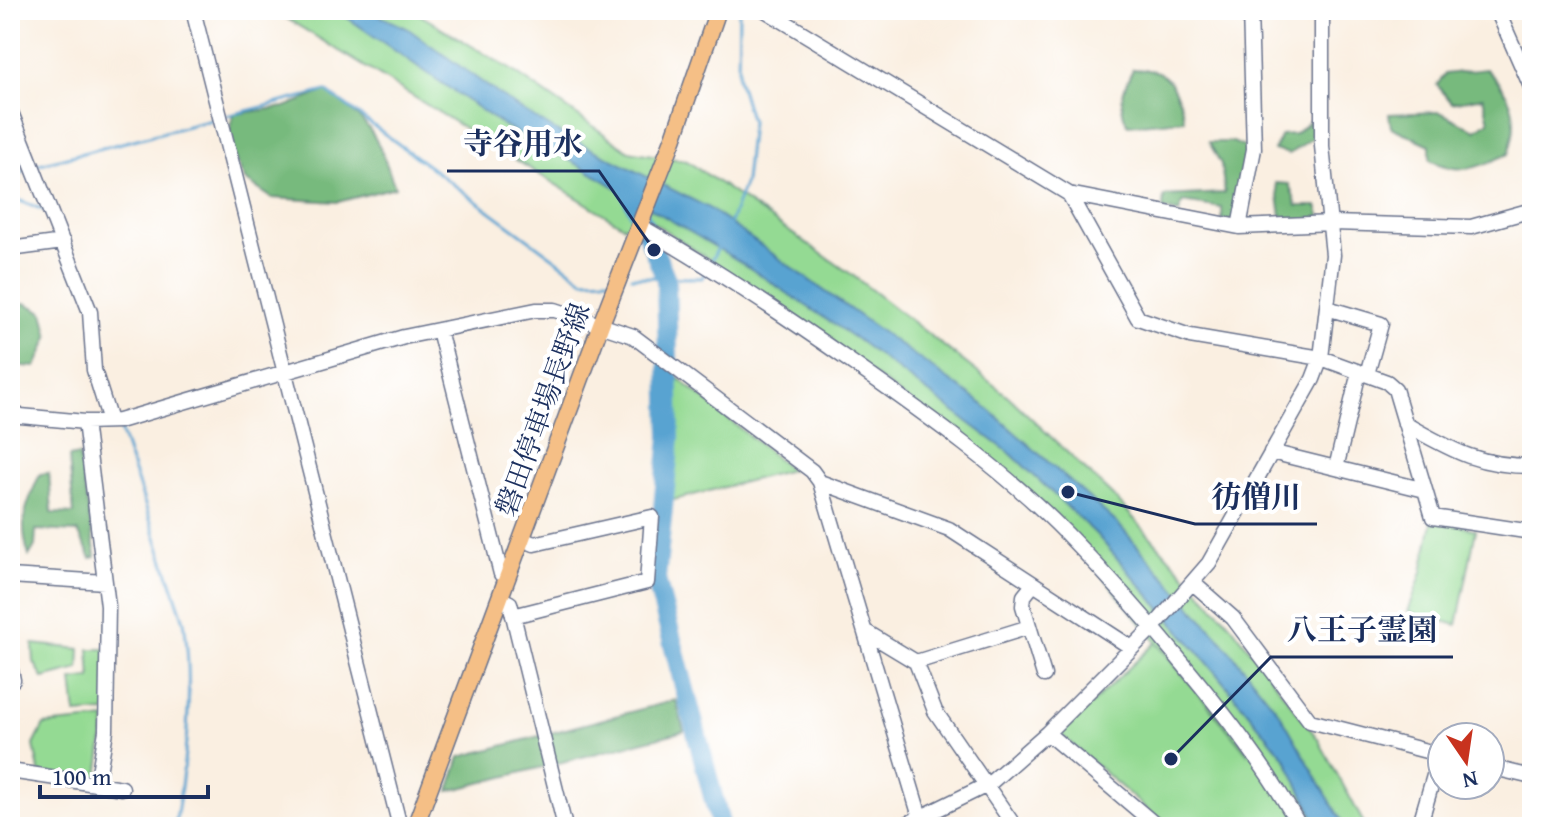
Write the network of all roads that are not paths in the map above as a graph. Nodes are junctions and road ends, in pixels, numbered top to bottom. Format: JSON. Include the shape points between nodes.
{"nodes":[{"id":1,"x":193,"y":10,"type":"edge"},
{"id":2,"x":718,"y":10,"type":"edge"},
{"id":3,"x":765,"y":10,"type":"edge"},
{"id":4,"x":1250,"y":10,"type":"edge"},
{"id":5,"x":1322,"y":10,"type":"edge"},
{"id":6,"x":1497,"y":10,"type":"edge"},
{"id":7,"x":1532,"y":89,"type":"edge"},
{"id":8,"x":10,"y":110,"type":"edge"},
{"id":9,"x":1069,"y":194,"type":"junction"},
{"id":10,"x":1532,"y":210,"type":"edge"},
{"id":11,"x":1332,"y":223,"type":"junction"},
{"id":12,"x":640,"y":226,"type":"junction"},
{"id":13,"x":1239,"y":227,"type":"junction"},
{"id":14,"x":63,"y":242,"type":"junction"},
{"id":15,"x":10,"y":249,"type":"edge"},
{"id":16,"x":1327,"y":308,"type":"junction"},
{"id":17,"x":601,"y":324,"type":"junction"},
{"id":18,"x":439,"y":330,"type":"junction"},
{"id":19,"x":1321,"y":358,"type":"junction"},
{"id":20,"x":286,"y":370,"type":"junction"},
{"id":21,"x":1363,"y":373,"type":"junction"},
{"id":22,"x":10,"y":415,"type":"edge"},
{"id":23,"x":110,"y":421,"type":"junction"},
{"id":24,"x":85,"y":422,"type":"junction"},
{"id":25,"x":1405,"y":424,"type":"junction"},
{"id":26,"x":1271,"y":452,"type":"junction"},
{"id":27,"x":1532,"y":466,"type":"edge"},
{"id":28,"x":1336,"y":468,"type":"junction"},
{"id":29,"x":820,"y":482,"type":"junction"},
{"id":30,"x":1425,"y":490,"type":"junction"},
{"id":31,"x":1532,"y":532,"type":"edge"},
{"id":32,"x":522,"y":539,"type":"junction"},
{"id":33,"x":10,"y":576,"type":"edge"},
{"id":34,"x":508,"y":577,"type":"junction"},
{"id":35,"x":105,"y":582,"type":"junction"},
{"id":36,"x":1193,"y":583,"type":"junction"},
{"id":37,"x":1032,"y":586,"type":"junction"},
{"id":38,"x":500,"y":598,"type":"junction"},
{"id":39,"x":513,"y":616,"type":"junction"},
{"id":40,"x":1154,"y":626,"type":"junction"},
{"id":41,"x":1029,"y":627,"type":"junction"},
{"id":42,"x":868,"y":633,"type":"junction"},
{"id":43,"x":1132,"y":648,"type":"junction"},
{"id":44,"x":916,"y":662,"type":"junction"},
{"id":45,"x":1044,"y":675,"type":"dead end"},
{"id":46,"x":1047,"y":733,"type":"junction"},
{"id":47,"x":1426,"y":751,"type":"edge"},
{"id":48,"x":10,"y":771,"type":"edge"},
{"id":49,"x":1506,"y":771,"type":"edge"},
{"id":50,"x":1532,"y":777,"type":"edge"},
{"id":51,"x":97,"y":784,"type":"junction"},
{"id":52,"x":989,"y":784,"type":"junction"},
{"id":53,"x":122,"y":788,"type":"dead end"},
{"id":54,"x":1427,"y":801,"type":"edge"},
{"id":55,"x":922,"y":822,"type":"edge"},
{"id":56,"x":400,"y":827,"type":"edge"},
{"id":57,"x":415,"y":827,"type":"edge"},
{"id":58,"x":565,"y":827,"type":"edge"},
{"id":59,"x":901,"y":827,"type":"edge"},
{"id":60,"x":1015,"y":827,"type":"edge"},
{"id":61,"x":1158,"y":827,"type":"edge"},
{"id":62,"x":1300,"y":827,"type":"edge"},
{"id":63,"x":1419,"y":827,"type":"edge"}],
"edges":[{"from":1,"to":20,"type":"street"},
{"from":2,"to":12,"type":"main road","name":"磐田停車場長野線"},
{"from":3,"to":9,"type":"street"},
{"from":4,"to":13,"type":"street","via":[[1254,149]]},
{"from":5,"to":11,"type":"street","via":[[1322,146]]},
{"from":6,"to":7,"type":"street"},
{"from":8,"to":14,"type":"street"},
{"from":9,"to":13,"type":"street"},
{"from":9,"to":19,"type":"street","via":[[1138,318],[1190,336]]},
{"from":10,"to":11,"type":"street","via":[[1471,227]]},
{"from":11,"to":13,"type":"street"},
{"from":11,"to":16,"type":"street"},
{"from":12,"to":17,"type":"main road","name":"磐田停車場長野線"},
{"from":12,"to":40,"type":"street","via":[[727,275],[961,440],[1065,532]]},
{"from":14,"to":15,"type":"street"},
{"from":14,"to":23,"type":"street","via":[[90,312],[94,370]]},
{"from":16,"to":19,"type":"street"},
{"from":16,"to":21,"type":"street","via":[[1381,324]]},
{"from":17,"to":18,"type":"street","via":[[555,310],[536,310]]},
{"from":17,"to":29,"type":"street","via":[[656,351]]},
{"from":17,"to":32,"type":"main road","name":"磐田停車場長野線"},
{"from":18,"to":20,"type":"street"},
{"from":18,"to":34,"type":"street","via":[[501,574]]},
{"from":19,"to":21,"type":"street"},
{"from":19,"to":26,"type":"street"},
{"from":20,"to":23,"type":"street"},
{"from":20,"to":56,"type":"street"},
{"from":21,"to":25,"type":"street","via":[[1395,389]]},
{"from":21,"to":28,"type":"street"},
{"from":22,"to":24,"type":"street"},
{"from":23,"to":24,"type":"street"},
{"from":24,"to":35,"type":"street"},
{"from":25,"to":27,"type":"street","via":[[1454,452],[1495,466]]},
{"from":25,"to":30,"type":"street"},
{"from":26,"to":28,"type":"street"},
{"from":26,"to":36,"type":"street"},
{"from":28,"to":30,"type":"street"},
{"from":29,"to":37,"type":"street","via":[[949,529]]},
{"from":29,"to":42,"type":"street"},
{"from":30,"to":31,"type":"street","via":[[1433,517]]},
{"from":32,"to":34,"type":"main road","name":"磐田停車場長野線"},
{"from":32,"to":39,"type":"street","via":[[534,544],[652,517],[647,582]]},
{"from":33,"to":35,"type":"street"},
{"from":34,"to":38,"type":"main road","name":"磐田停車場長野線"},
{"from":35,"to":51,"type":"street","via":[[106,731]]},
{"from":36,"to":40,"type":"street"},
{"from":36,"to":47,"type":"street","via":[[1233,618],[1310,721]]},
{"from":37,"to":41,"type":"street","via":[[1024,596]]},
{"from":37,"to":43,"type":"street"},
{"from":38,"to":39,"type":"street","via":[[510,603]]},
{"from":38,"to":57,"type":"main road","name":"磐田停車場長野線"},
{"from":39,"to":58,"type":"street"},
{"from":40,"to":43,"type":"street"},
{"from":40,"to":62,"type":"street","via":[[1271,775]]},
{"from":41,"to":44,"type":"street"},
{"from":41,"to":45,"type":"street"},
{"from":42,"to":44,"type":"street"},
{"from":42,"to":55,"type":"street"},
{"from":43,"to":46,"type":"street"},
{"from":44,"to":52,"type":"street","via":[[935,711]]},
{"from":46,"to":52,"type":"street"},
{"from":46,"to":61,"type":"street"},
{"from":48,"to":51,"type":"street"},
{"from":49,"to":50,"type":"street"},
{"from":51,"to":53,"type":"street"},
{"from":52,"to":55,"type":"street"},
{"from":52,"to":60,"type":"street"},
{"from":54,"to":63,"type":"street"},
{"from":55,"to":59,"type":"street"}]}
